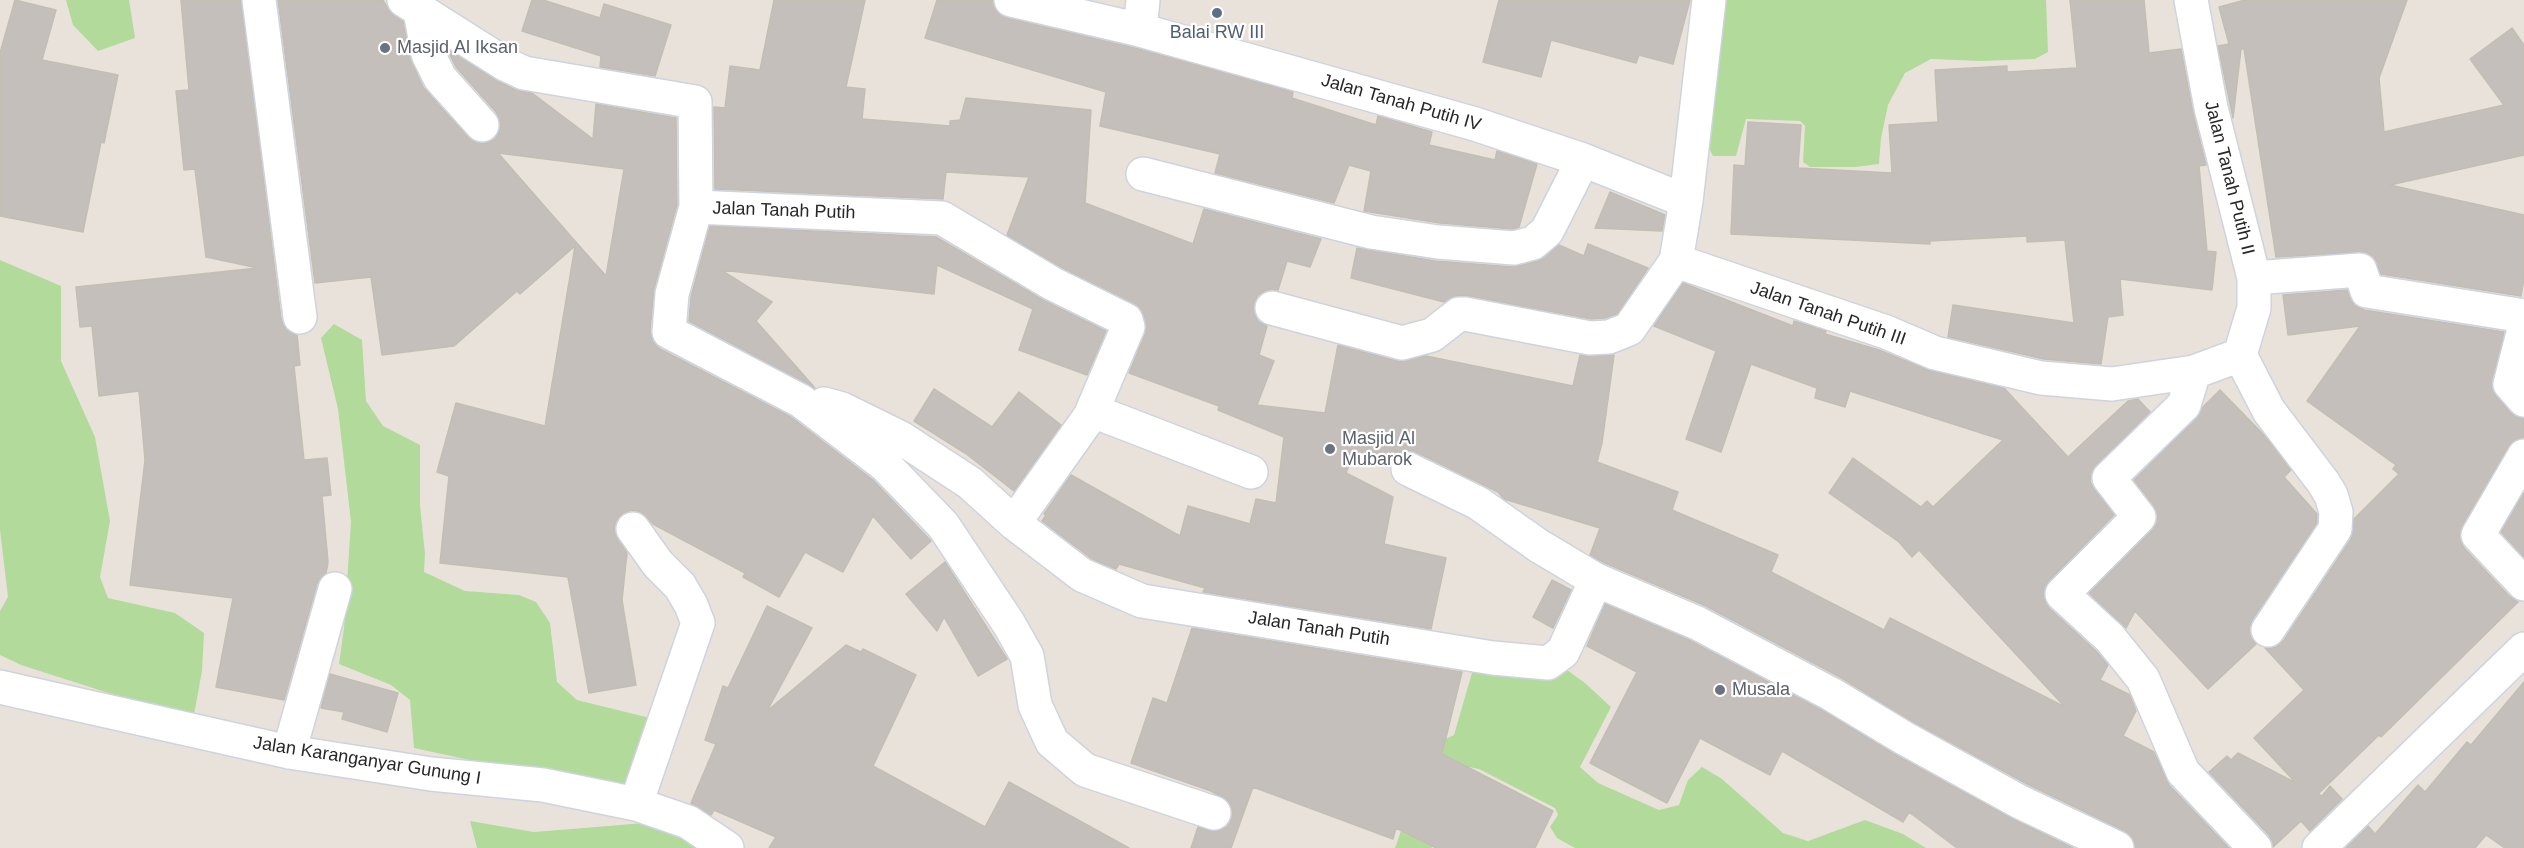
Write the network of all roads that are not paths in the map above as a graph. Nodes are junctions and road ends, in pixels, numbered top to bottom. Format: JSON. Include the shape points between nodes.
{"nodes":[{"id":1,"x":259,"y":0,"type":"edge"},
{"id":2,"x":1011,"y":0,"type":"edge"},
{"id":3,"x":1709,"y":0,"type":"edge"},
{"id":4,"x":2191,"y":0,"type":"edge"},
{"id":5,"x":412,"y":5,"type":"edge"},
{"id":6,"x":1142,"y":15,"type":"edge"},
{"id":7,"x":482,"y":125,"type":"dead end"},
{"id":8,"x":1583,"y":160,"type":"junction"},
{"id":9,"x":1143,"y":174,"type":"dead end"},
{"id":10,"x":1686,"y":201,"type":"junction"},
{"id":11,"x":696,"y":207,"type":"junction"},
{"id":12,"x":1676,"y":261,"type":"junction"},
{"id":13,"x":2254,"y":278,"type":"junction"},
{"id":14,"x":1272,"y":308,"type":"dead end"},
{"id":15,"x":2524,"y":316,"type":"edge"},
{"id":16,"x":300,"y":317,"type":"dead end"},
{"id":17,"x":2524,"y":329,"type":"edge"},
{"id":18,"x":2240,"y":355,"type":"junction"},
{"id":19,"x":2194,"y":372,"type":"junction"},
{"id":20,"x":2524,"y":400,"type":"edge"},
{"id":21,"x":801,"y":401,"type":"junction"},
{"id":22,"x":1085,"y":422,"type":"junction"},
{"id":23,"x":2524,"y":456,"type":"edge"},
{"id":24,"x":1408,"y":469,"type":"dead end"},
{"id":25,"x":1251,"y":472,"type":"dead end"},
{"id":26,"x":1014,"y":523,"type":"junction"},
{"id":27,"x":633,"y":529,"type":"dead end"},
{"id":28,"x":1596,"y":580,"type":"junction"},
{"id":29,"x":2524,"y":584,"type":"edge"},
{"id":30,"x":335,"y":590,"type":"dead end"},
{"id":31,"x":2268,"y":630,"type":"dead end"},
{"id":32,"x":2524,"y":649,"type":"edge"},
{"id":33,"x":0,"y":687,"type":"edge"},
{"id":34,"x":289,"y":752,"type":"junction"},
{"id":35,"x":636,"y":804,"type":"junction"},
{"id":36,"x":1214,"y":813,"type":"dead end"},
{"id":37,"x":727,"y":848,"type":"edge"},
{"id":38,"x":2117,"y":848,"type":"edge"},
{"id":39,"x":2255,"y":848,"type":"edge"},
{"id":40,"x":2319,"y":848,"type":"edge"}],
"edges":[{"from":1,"to":16,"type":"street"},
{"from":2,"to":6,"type":"street","name":"Jalan Tanah Putih IV"},
{"from":3,"to":10,"type":"street"},
{"from":4,"to":13,"type":"street","name":"Jalan Tanah Putih II","via":[[2211,108]]},
{"from":5,"to":7,"type":"street","via":[[440,78]]},
{"from":5,"to":11,"type":"street","name":"Jalan Tanah Putih","via":[[524,73],[694,102]]},
{"from":6,"to":8,"type":"street","name":"Jalan Tanah Putih IV"},
{"from":8,"to":9,"type":"street","via":[[1547,231],[1533,243],[1514,248],[1438,242],[1371,231]]},
{"from":8,"to":10,"type":"street","name":"Jalan Tanah Putih IV"},
{"from":10,"to":12,"type":"street"},
{"from":11,"to":21,"type":"street","via":[[672,294],[669,332]]},
{"from":11,"to":22,"type":"street","name":"Jalan Tanah Putih","via":[[942,218],[1053,284],[1126,320],[1128,327],[1110,374]]},
{"from":12,"to":14,"type":"street","via":[[1629,329],[1609,337],[1590,338],[1459,314],[1424,339],[1402,343]]},
{"from":12,"to":19,"type":"street","name":"Jalan Tanah Putih III","via":[[1935,352],[2041,378],[2112,384]]},
{"from":13,"to":15,"type":"street","via":[[2360,270],[2367,291]]},
{"from":13,"to":18,"type":"street","name":"Jalan Tanah Putih II","via":[[2254,308]]},
{"from":17,"to":20,"type":"street","via":[[2510,384]]},
{"from":18,"to":19,"type":"street","name":"Jalan Tanah Putih III"},
{"from":18,"to":31,"type":"street","via":[[2269,411],[2331,495],[2336,512],[2335,529]]},
{"from":19,"to":39,"type":"street","via":[[2184,405],[2109,478],[2139,517],[2062,594],[2110,638],[2143,679],[2184,772]]},
{"from":21,"to":26,"type":"street","name":"Jalan Tanah Putih","via":[[842,409],[901,438],[970,483]]},
{"from":21,"to":36,"type":"street","via":[[886,466],[943,525],[1027,657],[1035,705],[1052,742],[1085,770]]},
{"from":22,"to":25,"type":"street"},
{"from":22,"to":26,"type":"street"},
{"from":23,"to":29,"type":"street","via":[[2478,535]]},
{"from":24,"to":28,"type":"street","via":[[1478,502],[1539,546]]},
{"from":26,"to":28,"type":"street","name":"Jalan Tanah Putih","via":[[1082,575],[1142,601],[1492,658],[1548,663],[1557,658]]},
{"from":27,"to":35,"type":"street","via":[[680,586],[698,623]]},
{"from":28,"to":38,"type":"street","via":[[1697,623],[2020,802]]},
{"from":30,"to":34,"type":"street"},
{"from":32,"to":40,"type":"street"},
{"from":33,"to":34,"type":"street","name":"Jalan Karanganyar Gunung I"},
{"from":34,"to":35,"type":"street","name":"Jalan Karanganyar Gunung I","via":[[431,774],[543,785]]},
{"from":35,"to":37,"type":"street","name":"Jalan Karanganyar Gunung I","via":[[688,822]]}]}
